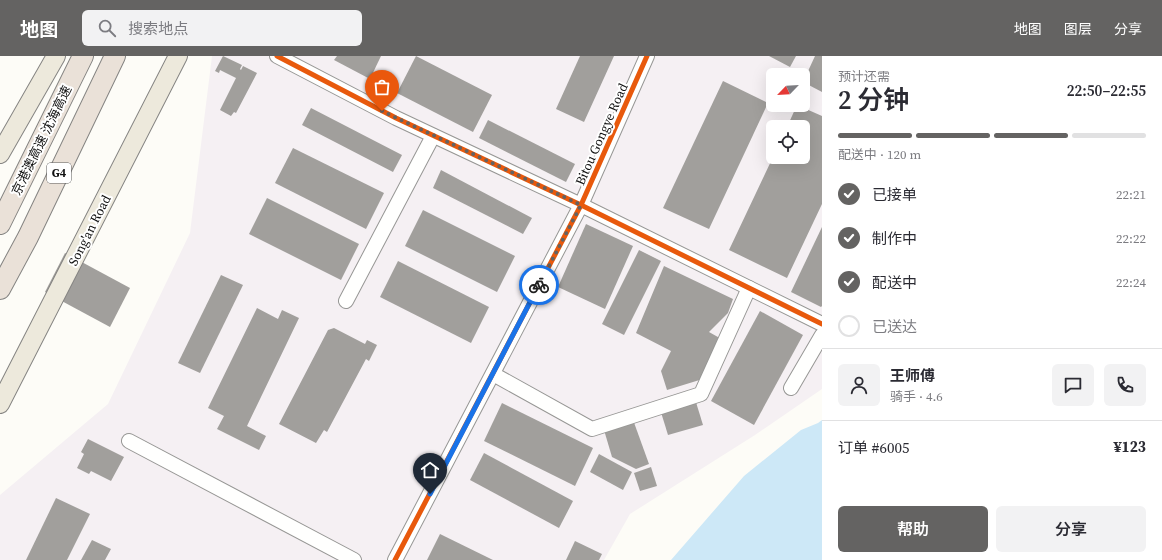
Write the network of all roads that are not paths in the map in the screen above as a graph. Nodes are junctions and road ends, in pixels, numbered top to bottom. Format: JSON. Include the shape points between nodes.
{"nodes":[{"id":1,"x":56,"y":56,"type":"edge"},
{"id":2,"x":83,"y":56,"type":"edge"},
{"id":3,"x":115,"y":56,"type":"edge"},
{"id":4,"x":178,"y":56,"type":"edge"},
{"id":5,"x":277,"y":56,"type":"edge"},
{"id":6,"x":647,"y":56,"type":"edge"},
{"id":7,"x":433,"y":136,"type":"junction"},
{"id":8,"x":0,"y":154,"type":"edge"},
{"id":9,"x":581,"y":205,"type":"junction"},
{"id":10,"x":0,"y":224,"type":"edge"},
{"id":11,"x":749,"y":288,"type":"junction"},
{"id":12,"x":0,"y":289,"type":"edge"},
{"id":13,"x":346,"y":301,"type":"dead end"},
{"id":14,"x":822,"y":324,"type":"edge"},
{"id":15,"x":822,"y":335,"type":"edge"},
{"id":16,"x":493,"y":374,"type":"junction"},
{"id":17,"x":791,"y":388,"type":"dead end"},
{"id":18,"x":0,"y":404,"type":"edge"},
{"id":19,"x":129,"y":441,"type":"dead end"},
{"id":20,"x":354,"y":560,"type":"edge"},
{"id":21,"x":395,"y":560,"type":"edge"}],
"edges":[{"from":1,"to":8,"type":"main road"},
{"from":2,"to":10,"type":"highway","name":"京港澳高速 沈海高速","number":"G4"},
{"from":3,"to":12,"type":"highway","number":"G4","via":[[28,237]]},
{"from":4,"to":18,"type":"main road","name":"Song'an Road"},
{"from":5,"to":7,"type":"street"},
{"from":6,"to":9,"type":"street","name":"Bitou Gongye Road"},
{"from":7,"to":9,"type":"street"},
{"from":7,"to":13,"type":"street"},
{"from":9,"to":11,"type":"street"},
{"from":9,"to":16,"type":"street","name":"Bitou Gongye Road"},
{"from":11,"to":14,"type":"street"},
{"from":11,"to":16,"type":"street","via":[[701,394],[592,429]]},
{"from":15,"to":17,"type":"street"},
{"from":16,"to":21,"type":"street","name":"Bitou Gongye Road"},
{"from":19,"to":20,"type":"street"}]}
